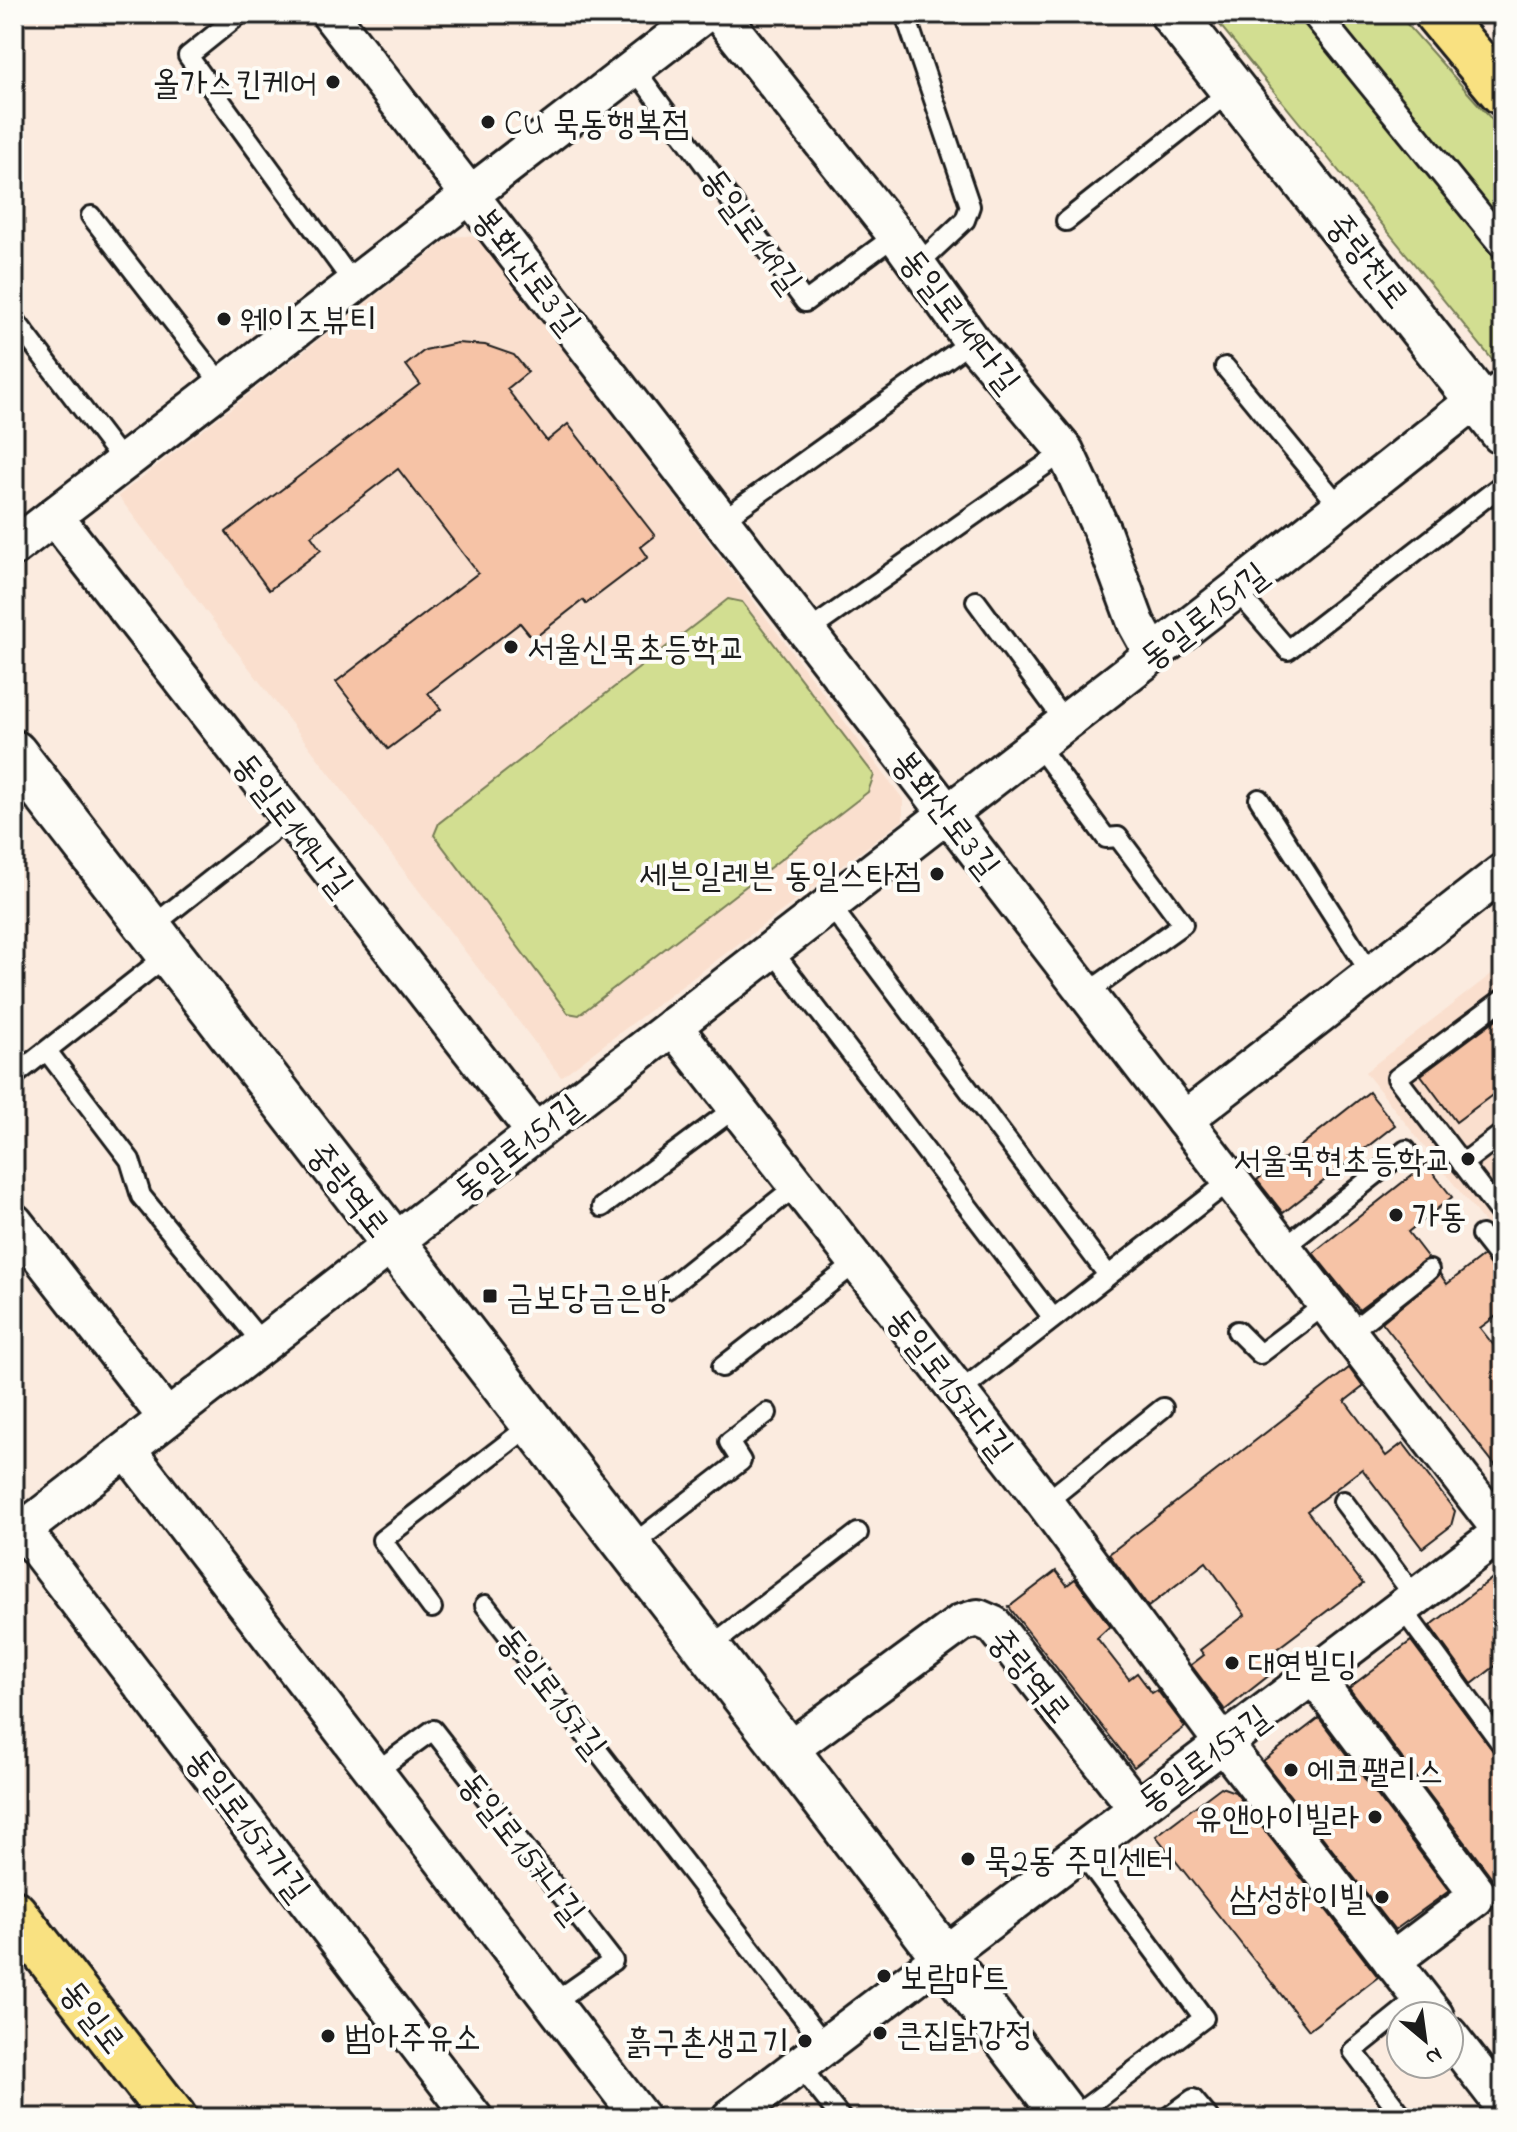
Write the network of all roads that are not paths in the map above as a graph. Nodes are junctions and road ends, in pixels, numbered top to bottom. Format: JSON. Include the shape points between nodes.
{"nodes":[{"id":1,"x":240,"y":14,"type":"edge"},
{"id":2,"x":704,"y":14,"type":"edge"},
{"id":3,"x":720,"y":14,"type":"edge"},
{"id":4,"x":905,"y":14,"type":"edge"},
{"id":5,"x":1173,"y":14,"type":"edge"},
{"id":6,"x":1315,"y":14,"type":"edge"},
{"id":7,"x":1437,"y":14,"type":"edge"},
{"id":8,"x":336,"y":16,"type":"edge"},
{"id":9,"x":634,"y":68,"type":"junction"},
{"id":10,"x":1234,"y":88,"type":"junction"},
{"id":11,"x":1503,"y":93,"type":"edge"},
{"id":12,"x":470,"y":195,"type":"junction"},
{"id":13,"x":91,"y":216,"type":"dead end"},
{"id":14,"x":1066,"y":221,"type":"dead end"},
{"id":15,"x":896,"y":235,"type":"junction"},
{"id":16,"x":1503,"y":245,"type":"edge"},
{"id":17,"x":917,"y":265,"type":"junction"},
{"id":18,"x":354,"y":284,"type":"junction"},
{"id":19,"x":14,"y":319,"type":"edge"},
{"id":20,"x":972,"y":341,"type":"junction"},
{"id":21,"x":1225,"y":367,"type":"dead end"},
{"id":22,"x":223,"y":386,"type":"junction"},
{"id":23,"x":1495,"y":403,"type":"edge"},
{"id":24,"x":1065,"y":451,"type":"junction"},
{"id":25,"x":123,"y":462,"type":"junction"},
{"id":26,"x":1503,"y":484,"type":"edge"},
{"id":27,"x":1341,"y":508,"type":"junction"},
{"id":28,"x":54,"y":516,"type":"junction"},
{"id":29,"x":721,"y":521,"type":"junction"},
{"id":30,"x":16,"y":541,"type":"edge"},
{"id":31,"x":1236,"y":590,"type":"junction"},
{"id":32,"x":976,"y":601,"type":"dead end"},
{"id":33,"x":807,"y":632,"type":"junction"},
{"id":34,"x":1153,"y":654,"type":"junction"},
{"id":35,"x":1065,"y":722,"type":"junction"},
{"id":36,"x":1037,"y":744,"type":"junction"},
{"id":37,"x":14,"y":753,"type":"edge"},
{"id":38,"x":1259,"y":799,"type":"dead end"},
{"id":39,"x":947,"y":813,"type":"junction"},
{"id":40,"x":289,"y":818,"type":"junction"},
{"id":41,"x":1503,"y":872,"type":"edge"},
{"id":42,"x":830,"y":905,"type":"junction"},
{"id":43,"x":159,"y":941,"type":"junction"},
{"id":44,"x":772,"y":950,"type":"junction"},
{"id":45,"x":1371,"y":974,"type":"junction"},
{"id":46,"x":1087,"y":993,"type":"junction"},
{"id":47,"x":1503,"y":999,"type":"edge"},
{"id":48,"x":673,"y":1026,"type":"junction"},
{"id":49,"x":47,"y":1051,"type":"junction"},
{"id":50,"x":14,"y":1076,"type":"edge"},
{"id":51,"x":735,"y":1108,"type":"junction"},
{"id":52,"x":1184,"y":1120,"type":"junction"},
{"id":53,"x":535,"y":1132,"type":"junction"},
{"id":54,"x":1503,"y":1133,"type":"edge"},
{"id":55,"x":1406,"y":1150,"type":"dead end"},
{"id":56,"x":1462,"y":1164,"type":"junction"},
{"id":57,"x":1231,"y":1180,"type":"junction"},
{"id":58,"x":796,"y":1186,"type":"junction"},
{"id":59,"x":602,"y":1207,"type":"dead end"},
{"id":60,"x":1503,"y":1217,"type":"edge"},
{"id":61,"x":14,"y":1222,"type":"edge"},
{"id":62,"x":1481,"y":1235,"type":"dead end"},
{"id":63,"x":393,"y":1244,"type":"junction"},
{"id":64,"x":1283,"y":1248,"type":"junction"},
{"id":65,"x":856,"y":1263,"type":"junction"},
{"id":66,"x":1503,"y":1263,"type":"edge"},
{"id":67,"x":1429,"y":1270,"type":"dead end"},
{"id":68,"x":1108,"y":1275,"type":"junction"},
{"id":69,"x":667,"y":1289,"type":"dead end"},
{"id":70,"x":1326,"y":1304,"type":"junction"},
{"id":71,"x":1053,"y":1318,"type":"junction"},
{"id":72,"x":1237,"y":1331,"type":"dead end"},
{"id":73,"x":1349,"y":1333,"type":"junction"},
{"id":74,"x":263,"y":1344,"type":"junction"},
{"id":75,"x":722,"y":1367,"type":"dead end"},
{"id":76,"x":958,"y":1393,"type":"junction"},
{"id":77,"x":1163,"y":1408,"type":"dead end"},
{"id":78,"x":767,"y":1413,"type":"dead end"},
{"id":79,"x":167,"y":1418,"type":"junction"},
{"id":80,"x":532,"y":1424,"type":"junction"},
{"id":81,"x":127,"y":1450,"type":"junction"},
{"id":82,"x":1343,"y":1501,"type":"dead end"},
{"id":83,"x":1045,"y":1503,"type":"junction"},
{"id":84,"x":1503,"y":1532,"type":"edge"},
{"id":85,"x":19,"y":1533,"type":"edge"},
{"id":86,"x":858,"y":1533,"type":"dead end"},
{"id":87,"x":628,"y":1548,"type":"junction"},
{"id":88,"x":1408,"y":1602,"type":"junction"},
{"id":89,"x":485,"y":1605,"type":"dead end"},
{"id":90,"x":432,"y":1608,"type":"dead end"},
{"id":91,"x":707,"y":1649,"type":"junction"},
{"id":92,"x":1313,"y":1675,"type":"junction"},
{"id":93,"x":1223,"y":1743,"type":"junction"},
{"id":94,"x":1503,"y":1746,"type":"edge"},
{"id":95,"x":787,"y":1751,"type":"junction"},
{"id":96,"x":375,"y":1772,"type":"junction"},
{"id":97,"x":1137,"y":1808,"type":"junction"},
{"id":98,"x":1080,"y":1851,"type":"junction"},
{"id":99,"x":20,"y":1935,"type":"edge"},
{"id":100,"x":942,"y":1957,"type":"junction"},
{"id":101,"x":1392,"y":1961,"type":"junction"},
{"id":102,"x":1423,"y":2000,"type":"edge"},
{"id":103,"x":553,"y":2003,"type":"junction"},
{"id":104,"x":1385,"y":2032,"type":"edge"},
{"id":105,"x":812,"y":2055,"type":"junction"},
{"id":106,"x":1465,"y":2056,"type":"edge"},
{"id":107,"x":1503,"y":2105,"type":"edge"},
{"id":108,"x":174,"y":2118,"type":"edge"},
{"id":109,"x":474,"y":2118,"type":"edge"},
{"id":110,"x":641,"y":2118,"type":"edge"},
{"id":111,"x":730,"y":2118,"type":"edge"},
{"id":112,"x":841,"y":2118,"type":"edge"},
{"id":113,"x":1070,"y":2118,"type":"edge"},
{"id":114,"x":1167,"y":2118,"type":"edge"},
{"id":115,"x":1209,"y":2118,"type":"edge"},
{"id":116,"x":1404,"y":2118,"type":"edge"}],
"edges":[{"from":1,"to":18,"type":"lane","via":[[188,56]]},
{"from":2,"to":9,"type":"street"},
{"from":3,"to":15,"type":"street","name":"동일로149다길"},
{"from":4,"to":17,"type":"lane","via":[[970,206],[965,220]]},
{"from":5,"to":10,"type":"street","name":"중랑천로"},
{"from":6,"to":16,"type":"street"},
{"from":7,"to":11,"type":"main road"},
{"from":8,"to":12,"type":"street","name":"봉화산로3길"},
{"from":9,"to":12,"type":"street"},
{"from":9,"to":15,"type":"lane","name":"동일로149길","via":[[805,302]]},
{"from":10,"to":14,"type":"lane"},
{"from":10,"to":23,"type":"street","name":"중랑천로"},
{"from":12,"to":18,"type":"street"},
{"from":12,"to":29,"type":"street","name":"봉화산로3길"},
{"from":13,"to":22,"type":"lane"},
{"from":15,"to":17,"type":"street","name":"동일로149다길"},
{"from":17,"to":20,"type":"street","name":"동일로149다길"},
{"from":18,"to":22,"type":"street"},
{"from":19,"to":25,"type":"lane"},
{"from":20,"to":24,"type":"street","name":"동일로149다길"},
{"from":20,"to":29,"type":"lane"},
{"from":21,"to":27,"type":"lane"},
{"from":22,"to":25,"type":"street"},
{"from":23,"to":27,"type":"street","name":"동일로151길"},
{"from":24,"to":33,"type":"lane"},
{"from":24,"to":34,"type":"street","name":"동일로149다길"},
{"from":25,"to":28,"type":"street"},
{"from":26,"to":31,"type":"lane","via":[[1288,650]]},
{"from":27,"to":31,"type":"street","name":"동일로151길"},
{"from":28,"to":30,"type":"street"},
{"from":28,"to":40,"type":"street","name":"동일로149나길"},
{"from":29,"to":33,"type":"street","name":"봉화산로3길"},
{"from":31,"to":34,"type":"street","name":"동일로151길"},
{"from":32,"to":35,"type":"lane"},
{"from":33,"to":39,"type":"street","name":"봉화산로3길"},
{"from":34,"to":35,"type":"street","name":"동일로151길"},
{"from":35,"to":36,"type":"street","name":"동일로151길"},
{"from":36,"to":39,"type":"street","name":"동일로151길"},
{"from":36,"to":46,"type":"lane","via":[[1106,838],[1118,837],[1183,924]]},
{"from":37,"to":43,"type":"street","name":"중랑역로"},
{"from":38,"to":45,"type":"lane"},
{"from":39,"to":42,"type":"street","name":"동일로151길"},
{"from":39,"to":46,"type":"street","name":"봉화산로3길"},
{"from":40,"to":43,"type":"lane"},
{"from":40,"to":53,"type":"street","name":"동일로149나길"},
{"from":41,"to":45,"type":"street"},
{"from":42,"to":44,"type":"street","name":"동일로151길"},
{"from":42,"to":68,"type":"lane"},
{"from":43,"to":49,"type":"lane"},
{"from":43,"to":63,"type":"street","name":"중랑역로"},
{"from":44,"to":48,"type":"street","name":"동일로151길"},
{"from":44,"to":71,"type":"lane"},
{"from":45,"to":52,"type":"street"},
{"from":46,"to":52,"type":"street","name":"봉화산로3길"},
{"from":47,"to":56,"type":"lane","via":[[1397,1078]]},
{"from":48,"to":51,"type":"street","name":"동일로157다길"},
{"from":48,"to":53,"type":"street","name":"동일로151길"},
{"from":49,"to":50,"type":"lane"},
{"from":49,"to":74,"type":"lane","via":[[130,1160],[141,1196]]},
{"from":51,"to":58,"type":"street","name":"동일로157다길"},
{"from":51,"to":59,"type":"lane"},
{"from":52,"to":57,"type":"street","name":"봉화산로3길"},
{"from":53,"to":63,"type":"street","name":"동일로151길"},
{"from":54,"to":56,"type":"lane"},
{"from":55,"to":64,"type":"lane"},
{"from":56,"to":60,"type":"lane"},
{"from":57,"to":64,"type":"street","name":"봉화산로3길"},
{"from":57,"to":68,"type":"lane"},
{"from":58,"to":65,"type":"street","name":"동일로157다길"},
{"from":58,"to":69,"type":"lane"},
{"from":61,"to":79,"type":"street"},
{"from":62,"to":66,"type":"lane"},
{"from":63,"to":74,"type":"street","name":"동일로151길"},
{"from":63,"to":80,"type":"street","name":"중랑역로"},
{"from":64,"to":70,"type":"street","name":"봉화산로3길"},
{"from":65,"to":75,"type":"lane"},
{"from":65,"to":76,"type":"street","name":"동일로157다길"},
{"from":67,"to":73,"type":"lane"},
{"from":68,"to":71,"type":"lane"},
{"from":70,"to":72,"type":"lane","via":[[1260,1354]]},
{"from":70,"to":73,"type":"street","name":"봉화산로3길"},
{"from":71,"to":76,"type":"lane"},
{"from":73,"to":84,"type":"street","name":"봉화산로3길"},
{"from":74,"to":79,"type":"street","name":"동일로151길"},
{"from":76,"to":83,"type":"street","name":"동일로157다길"},
{"from":77,"to":83,"type":"lane"},
{"from":78,"to":87,"type":"lane","via":[[729,1442],[741,1461]]},
{"from":79,"to":81,"type":"street","name":"동일로151길"},
{"from":80,"to":87,"type":"street","name":"중랑역로"},
{"from":80,"to":90,"type":"lane","via":[[382,1540]]},
{"from":81,"to":85,"type":"street","name":"동일로151길"},
{"from":81,"to":96,"type":"street","name":"동일로157나길"},
{"from":82,"to":88,"type":"lane"},
{"from":83,"to":93,"type":"street","name":"동일로157다길"},
{"from":84,"to":88,"type":"street","name":"동일로157길"},
{"from":85,"to":109,"type":"street","name":"동일로157가길"},
{"from":86,"to":91,"type":"lane"},
{"from":87,"to":91,"type":"street","name":"중랑역로"},
{"from":88,"to":92,"type":"street","name":"동일로157길"},
{"from":88,"to":94,"type":"lane"},
{"from":89,"to":105,"type":"lane","name":"동일로157길"},
{"from":91,"to":95,"type":"street","name":"중랑역로"},
{"from":92,"to":93,"type":"street","name":"동일로157길"},
{"from":92,"to":101,"type":"street","via":[[1476,1892],[1475,1898]]},
{"from":93,"to":97,"type":"street","name":"동일로157길"},
{"from":93,"to":101,"type":"street","name":"동일로157다길"},
{"from":95,"to":97,"type":"street","name":"중랑역로","via":[[961,1623],[978,1618],[994,1625]]},
{"from":95,"to":100,"type":"street","name":"중랑역로"},
{"from":96,"to":103,"type":"street","name":"동일로157나길"},
{"from":96,"to":103,"type":"lane","name":"동일로157나길","via":[[433,1730],[613,1961]]},
{"from":97,"to":98,"type":"street","name":"동일로157길"},
{"from":98,"to":100,"type":"street","name":"동일로157길"},
{"from":98,"to":113,"type":"lane","name":"중랑역로","via":[[1204,2018]]},
{"from":99,"to":108,"type":"main road","name":"동일로"},
{"from":100,"to":105,"type":"street","name":"동일로157길"},
{"from":100,"to":113,"type":"street","name":"중랑역로"},
{"from":101,"to":102,"type":"street","name":"동일로157다길"},
{"from":103,"to":110,"type":"street","name":"동일로157나길"},
{"from":104,"to":116,"type":"lane","via":[[1353,2051]]},
{"from":105,"to":111,"type":"street","name":"동일로157길"},
{"from":105,"to":112,"type":"lane","name":"동일로157길"},
{"from":106,"to":107,"type":"street"},
{"from":114,"to":115,"type":"lane","via":[[1193,2099]]}]}
